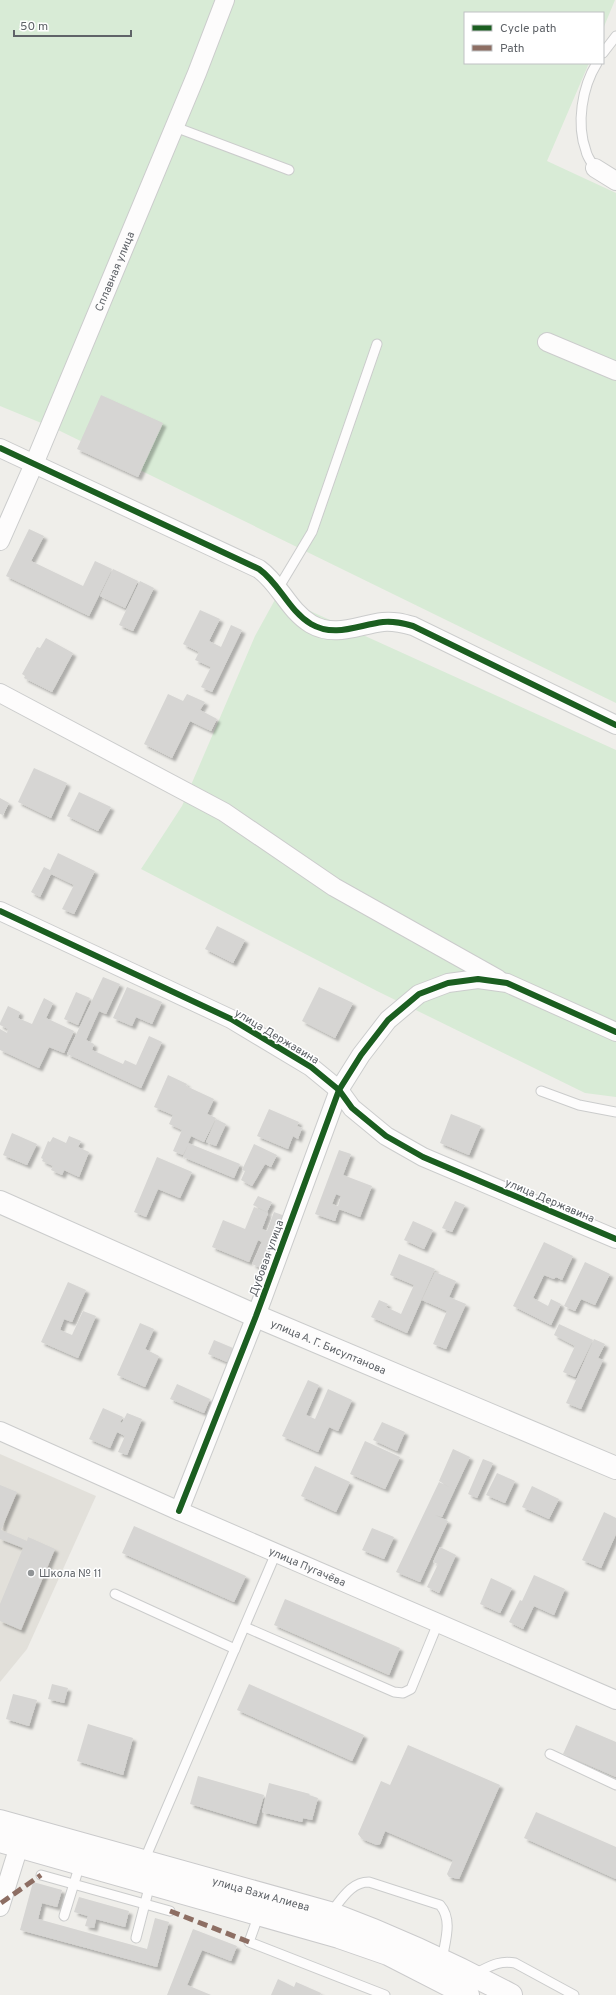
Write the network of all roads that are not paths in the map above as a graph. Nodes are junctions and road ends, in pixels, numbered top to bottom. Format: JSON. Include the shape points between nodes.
{"nodes":[{"id":1,"x":225,"y":0,"type":"edge"},
{"id":2,"x":616,"y":36,"type":"edge"},
{"id":3,"x":604,"y":52,"type":"edge"},
{"id":4,"x":596,"y":64,"type":"edge"},
{"id":5,"x":175,"y":127,"type":"junction"},
{"id":6,"x":595,"y":168,"type":"joint"},
{"id":7,"x":289,"y":170,"type":"dead end"},
{"id":8,"x":616,"y":181,"type":"edge"},
{"id":9,"x":547,"y":342,"type":"dead end"},
{"id":10,"x":377,"y":344,"type":"dead end"},
{"id":11,"x":616,"y":371,"type":"edge"},
{"id":12,"x":0,"y":448,"type":"edge"},
{"id":13,"x":34,"y":464,"type":"junction"},
{"id":14,"x":0,"y":541,"type":"edge"},
{"id":15,"x":278,"y":587,"type":"junction"},
{"id":16,"x":0,"y":693,"type":"edge"},
{"id":17,"x":616,"y":725,"type":"edge"},
{"id":18,"x":0,"y":911,"type":"edge"},
{"id":19,"x":507,"y":984,"type":"junction"},
{"id":20,"x":616,"y":1032,"type":"edge"},
{"id":21,"x":339,"y":1090,"type":"junction"},
{"id":22,"x":541,"y":1091,"type":"dead end"},
{"id":23,"x":616,"y":1112,"type":"edge"},
{"id":24,"x":0,"y":1202,"type":"edge"},
{"id":25,"x":616,"y":1239,"type":"edge"},
{"id":26,"x":256,"y":1316,"type":"junction"},
{"id":27,"x":0,"y":1431,"type":"edge"},
{"id":28,"x":616,"y":1468,"type":"edge"},
{"id":29,"x":179,"y":1511,"type":"junction"},
{"id":30,"x":276,"y":1553,"type":"junction"},
{"id":31,"x":115,"y":1594,"type":"dead end"},
{"id":32,"x":438,"y":1623,"type":"junction"},
{"id":33,"x":245,"y":1627,"type":"junction"},
{"id":34,"x":235,"y":1649,"type":"junction"},
{"id":35,"x":616,"y":1700,"type":"edge"},
{"id":36,"x":550,"y":1754,"type":"dead end"},
{"id":37,"x":616,"y":1785,"type":"edge"},
{"id":38,"x":0,"y":1821,"type":"edge"},
{"id":39,"x":9,"y":1844,"type":"edge"},
{"id":40,"x":144,"y":1861,"type":"junction"},
{"id":41,"x":77,"y":1874,"type":"junction"},
{"id":42,"x":41,"y":1875,"type":"dead end"},
{"id":43,"x":150,"y":1884,"type":"junction"},
{"id":44,"x":145,"y":1904,"type":"junction"},
{"id":45,"x":0,"y":1907,"type":"edge"},
{"id":46,"x":170,"y":1911,"type":"dead end"},
{"id":47,"x":330,"y":1913,"type":"junction"},
{"id":48,"x":259,"y":1914,"type":"junction"},
{"id":49,"x":64,"y":1916,"type":"dead end"},
{"id":50,"x":136,"y":1938,"type":"dead end"},
{"id":51,"x":442,"y":1961,"type":"junction"},
{"id":52,"x":458,"y":1988,"type":"edge"},
{"id":53,"x":385,"y":1995,"type":"edge"},
{"id":54,"x":511,"y":1995,"type":"edge"},
{"id":55,"x":574,"y":1995,"type":"edge"}],
"edges":[{"from":1,"to":5,"type":"street","name":"Сплавная улица"},
{"from":2,"to":3,"type":"lane"},
{"from":4,"to":6,"type":"lane","via":[[583,100],[582,126],[586,151]]},
{"from":5,"to":7,"type":"lane"},
{"from":5,"to":13,"type":"street","name":"Сплавная улица"},
{"from":6,"to":8,"type":"street"},
{"from":9,"to":11,"type":"street"},
{"from":10,"to":15,"type":"lane","via":[[312,532]]},
{"from":12,"to":13,"type":"street"},
{"from":13,"to":14,"type":"street","name":"Сплавная улица"},
{"from":13,"to":15,"type":"street","via":[[259,569]]},
{"from":15,"to":17,"type":"street","via":[[299,616],[325,631],[335,632],[398,621]]},
{"from":16,"to":19,"type":"street","via":[[224,812],[334,887]]},
{"from":18,"to":21,"type":"street","name":"улица Державина","via":[[231,1019],[311,1067]]},
{"from":19,"to":20,"type":"street"},
{"from":19,"to":21,"type":"street","name":"Дубовая улица","via":[[478,979],[448,983],[419,994],[388,1020],[360,1055]]},
{"from":21,"to":25,"type":"street","name":"улица Державина","via":[[352,1108],[386,1136],[422,1157]]},
{"from":21,"to":26,"type":"street","name":"Дубовая улица"},
{"from":22,"to":23,"type":"lane","via":[[579,1105]]},
{"from":24,"to":26,"type":"main road","name":"улица А. Г. Бисултанова"},
{"from":26,"to":28,"type":"main road","name":"улица А. Г. Бисултанова"},
{"from":26,"to":29,"type":"street","name":"Дубовая улица"},
{"from":27,"to":29,"type":"street","name":"улица Пугачёва"},
{"from":29,"to":30,"type":"street","name":"улица Пугачёва"},
{"from":30,"to":32,"type":"street","name":"улица Пугачёва"},
{"from":30,"to":33,"type":"lane"},
{"from":31,"to":34,"type":"lane"},
{"from":32,"to":33,"type":"lane","via":[[411,1689],[403,1692],[394,1692]]},
{"from":32,"to":35,"type":"street","name":"улица Пугачёва"},
{"from":33,"to":34,"type":"lane"},
{"from":34,"to":40,"type":"lane"},
{"from":36,"to":37,"type":"lane"},
{"from":38,"to":40,"type":"main road","name":"улица Вахи Алиева"},
{"from":39,"to":41,"type":"main road","name":"улица Вахи Алиева"},
{"from":39,"to":45,"type":"street"},
{"from":40,"to":47,"type":"main road","name":"улица Вахи Алиева"},
{"from":41,"to":42,"type":"lane"},
{"from":41,"to":43,"type":"main road","name":"улица Вахи Алиева"},
{"from":41,"to":44,"type":"lane"},
{"from":41,"to":49,"type":"lane"},
{"from":43,"to":44,"type":"lane"},
{"from":43,"to":48,"type":"main road","name":"улица Вахи Алиева"},
{"from":44,"to":46,"type":"lane"},
{"from":44,"to":50,"type":"lane"},
{"from":47,"to":51,"type":"main road","name":"улица Вахи Алиева","via":[[375,1930]]},
{"from":47,"to":51,"type":"lane","via":[[353,1886],[361,1882],[369,1882],[440,1905],[448,1920]]},
{"from":48,"to":52,"type":"main road","name":"улица Вахи Алиева","via":[[388,1954]]},
{"from":48,"to":53,"type":"lane","via":[[249,1942]]},
{"from":51,"to":52,"type":"main road","name":"улица Вахи Алиева"},
{"from":52,"to":54,"type":"main road","name":"улица Вахи Алиева"},
{"from":52,"to":55,"type":"lane","via":[[496,1963],[504,1961],[515,1963]]}]}
